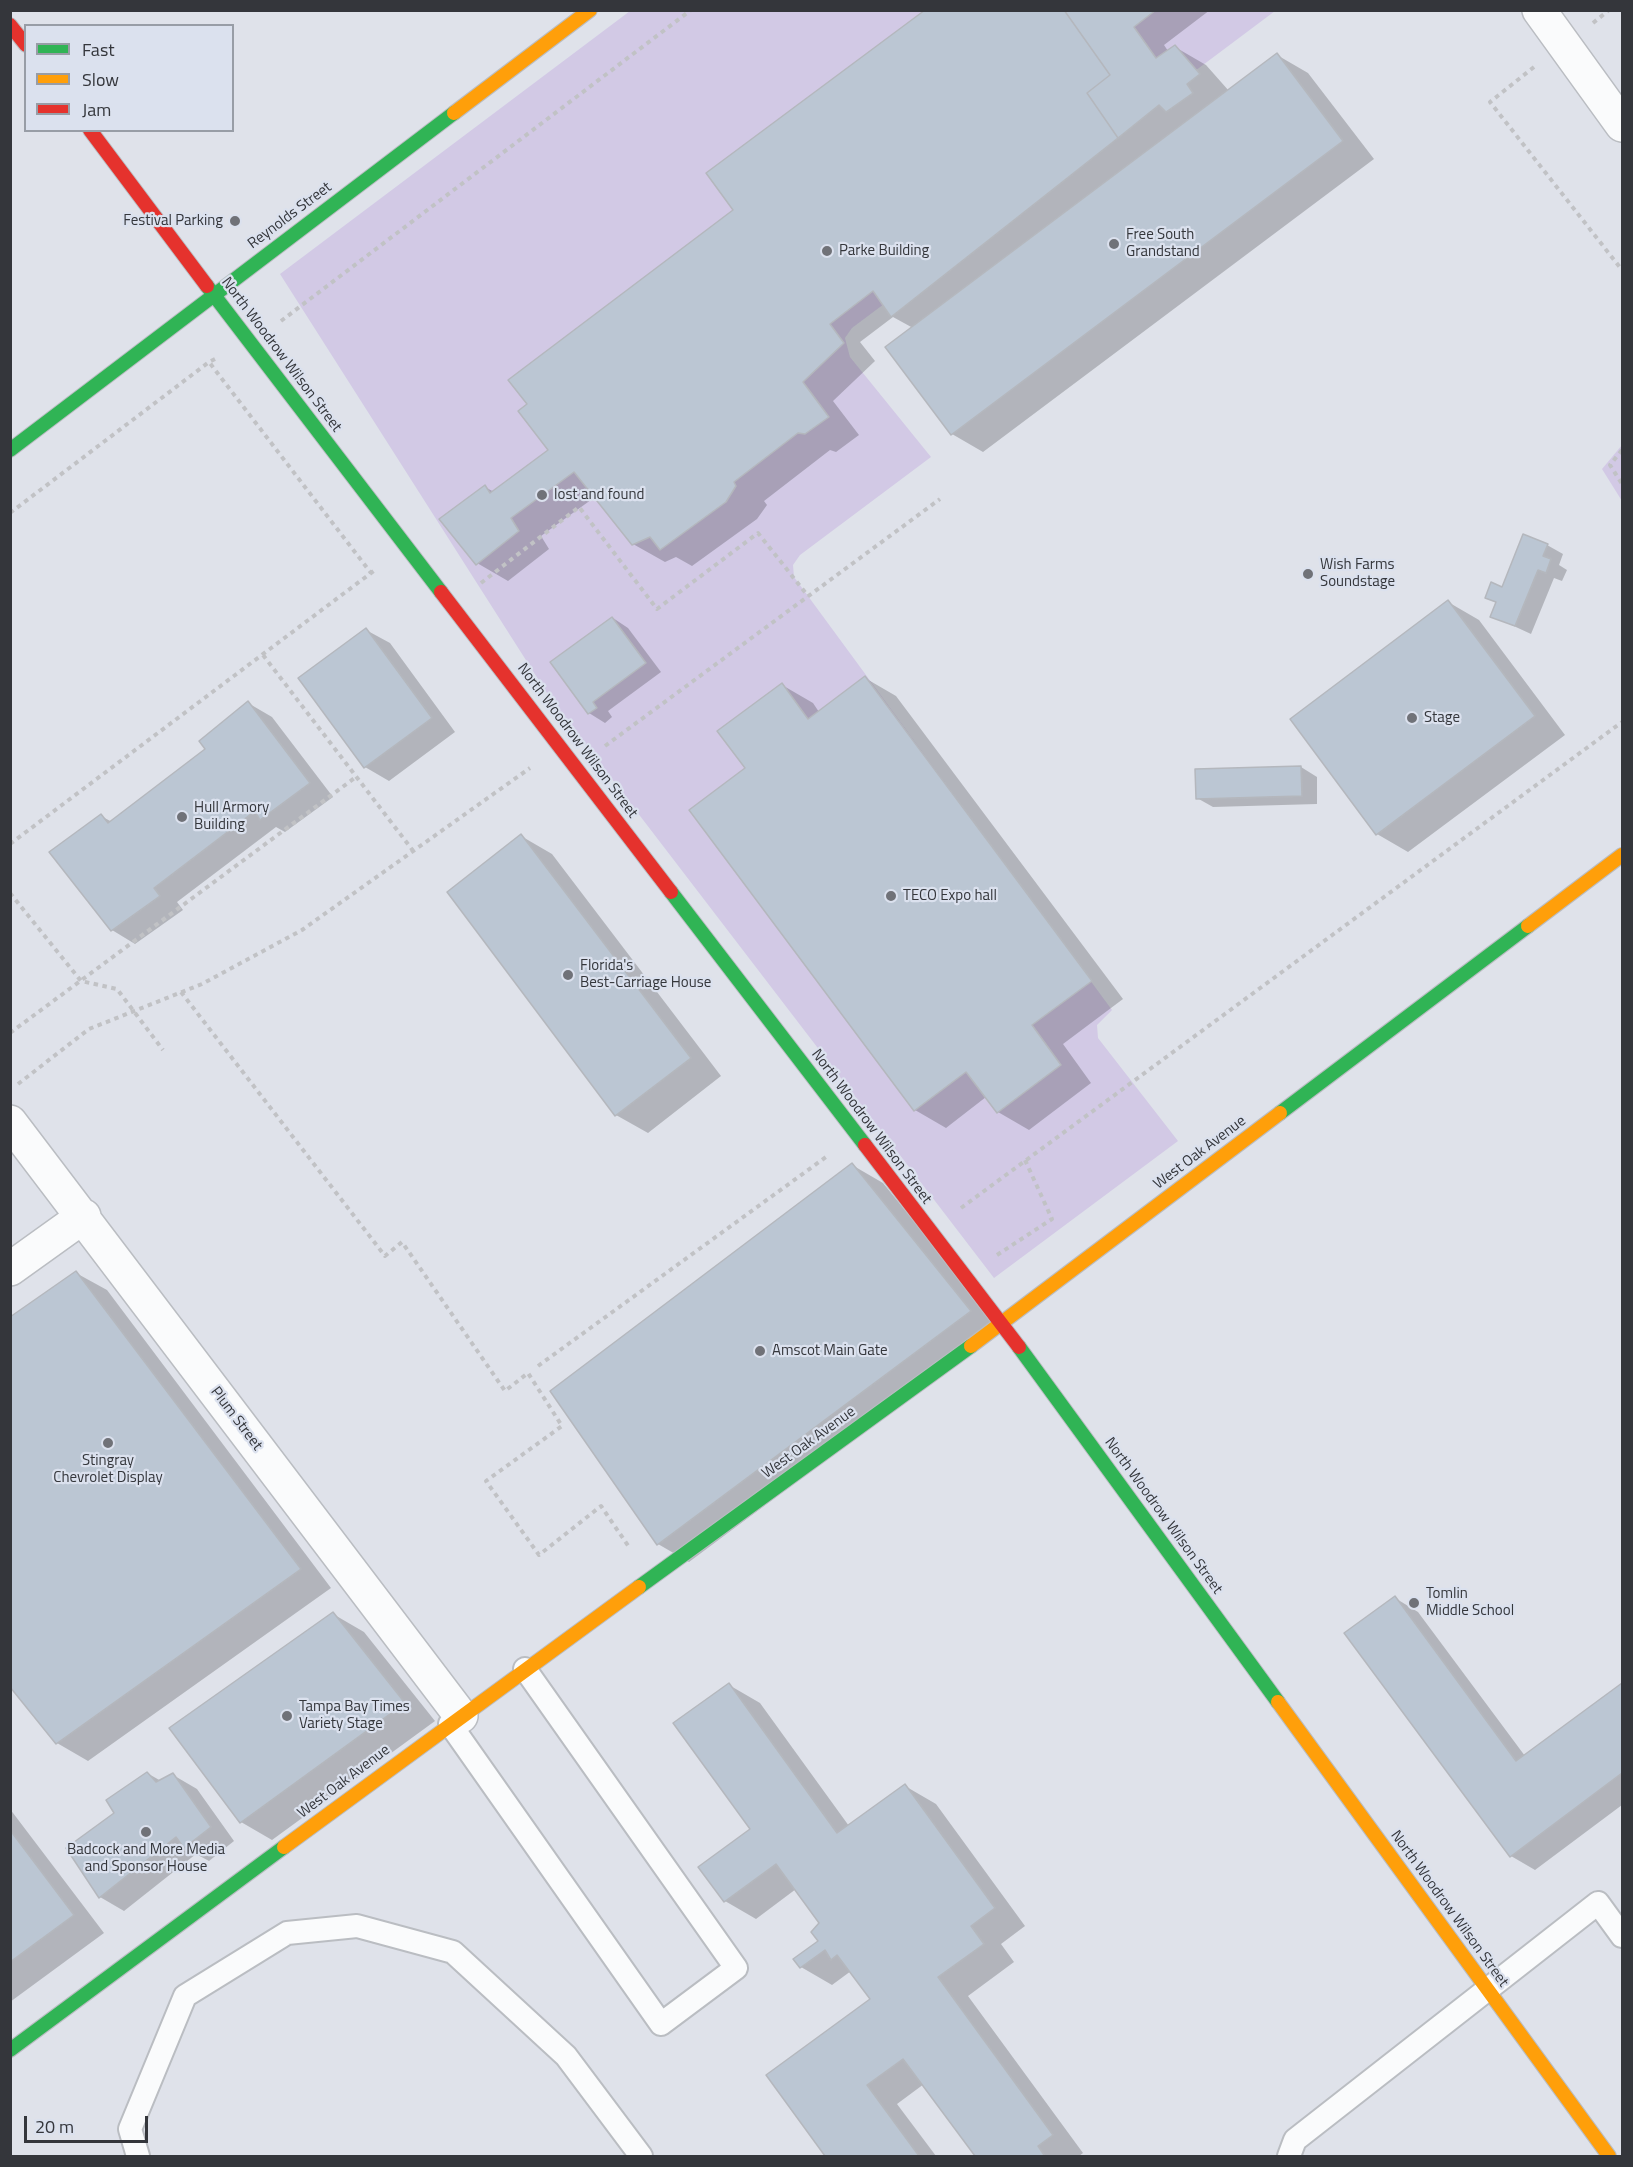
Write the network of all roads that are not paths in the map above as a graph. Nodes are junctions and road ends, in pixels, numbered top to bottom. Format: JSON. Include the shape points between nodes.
{"nodes":[{"id":1,"x":590,"y":10,"type":"edge"},
{"id":2,"x":1539,"y":10,"type":"edge"},
{"id":3,"x":10,"y":26,"type":"edge"},
{"id":4,"x":24,"y":43,"type":"edge"},
{"id":5,"x":1623,"y":125,"type":"edge"},
{"id":6,"x":92,"y":132,"type":"edge"},
{"id":7,"x":214,"y":294,"type":"junction"},
{"id":8,"x":10,"y":450,"type":"edge"},
{"id":9,"x":1623,"y":855,"type":"edge"},
{"id":10,"x":10,"y":1122,"type":"edge"},
{"id":11,"x":84,"y":1216,"type":"junction"},
{"id":12,"x":10,"y":1269,"type":"edge"},
{"id":13,"x":1002,"y":1323,"type":"junction"},
{"id":14,"x":525,"y":1669,"type":"junction"},
{"id":15,"x":455,"y":1720,"type":"junction"},
{"id":16,"x":1623,"y":1936,"type":"edge"},
{"id":17,"x":1486,"y":1989,"type":"junction"},
{"id":18,"x":10,"y":2050,"type":"edge"},
{"id":19,"x":138,"y":2157,"type":"edge"},
{"id":20,"x":641,"y":2157,"type":"edge"},
{"id":21,"x":1289,"y":2157,"type":"edge"},
{"id":22,"x":1609,"y":2157,"type":"edge"}],
"edges":[{"from":1,"to":7,"type":"street","name":"Reynolds Street"},
{"from":2,"to":5,"type":"street"},
{"from":3,"to":4,"type":"street"},
{"from":6,"to":7,"type":"street","name":"North Woodrow Wilson Street"},
{"from":7,"to":8,"type":"street","name":"Reynolds Street"},
{"from":7,"to":13,"type":"street","name":"North Woodrow Wilson Street"},
{"from":9,"to":13,"type":"street","name":"West Oak Avenue"},
{"from":10,"to":11,"type":"street","name":"Plum Street"},
{"from":11,"to":12,"type":"street"},
{"from":11,"to":15,"type":"street","name":"Plum Street"},
{"from":13,"to":14,"type":"street","name":"West Oak Avenue"},
{"from":13,"to":17,"type":"street","name":"North Woodrow Wilson Street"},
{"from":14,"to":15,"type":"street","name":"West Oak Avenue"},
{"from":14,"to":15,"type":"lane","via":[[736,1968],[661,2024]]},
{"from":15,"to":18,"type":"street","name":"West Oak Avenue"},
{"from":16,"to":17,"type":"lane","via":[[1598,1904]]},
{"from":17,"to":21,"type":"lane","via":[[1294,2140]]},
{"from":17,"to":22,"type":"street","name":"North Woodrow Wilson Street"},
{"from":19,"to":20,"type":"lane","via":[[130,2129],[185,1996],[287,1933],[357,1926],[453,1952],[566,2056]]}]}
